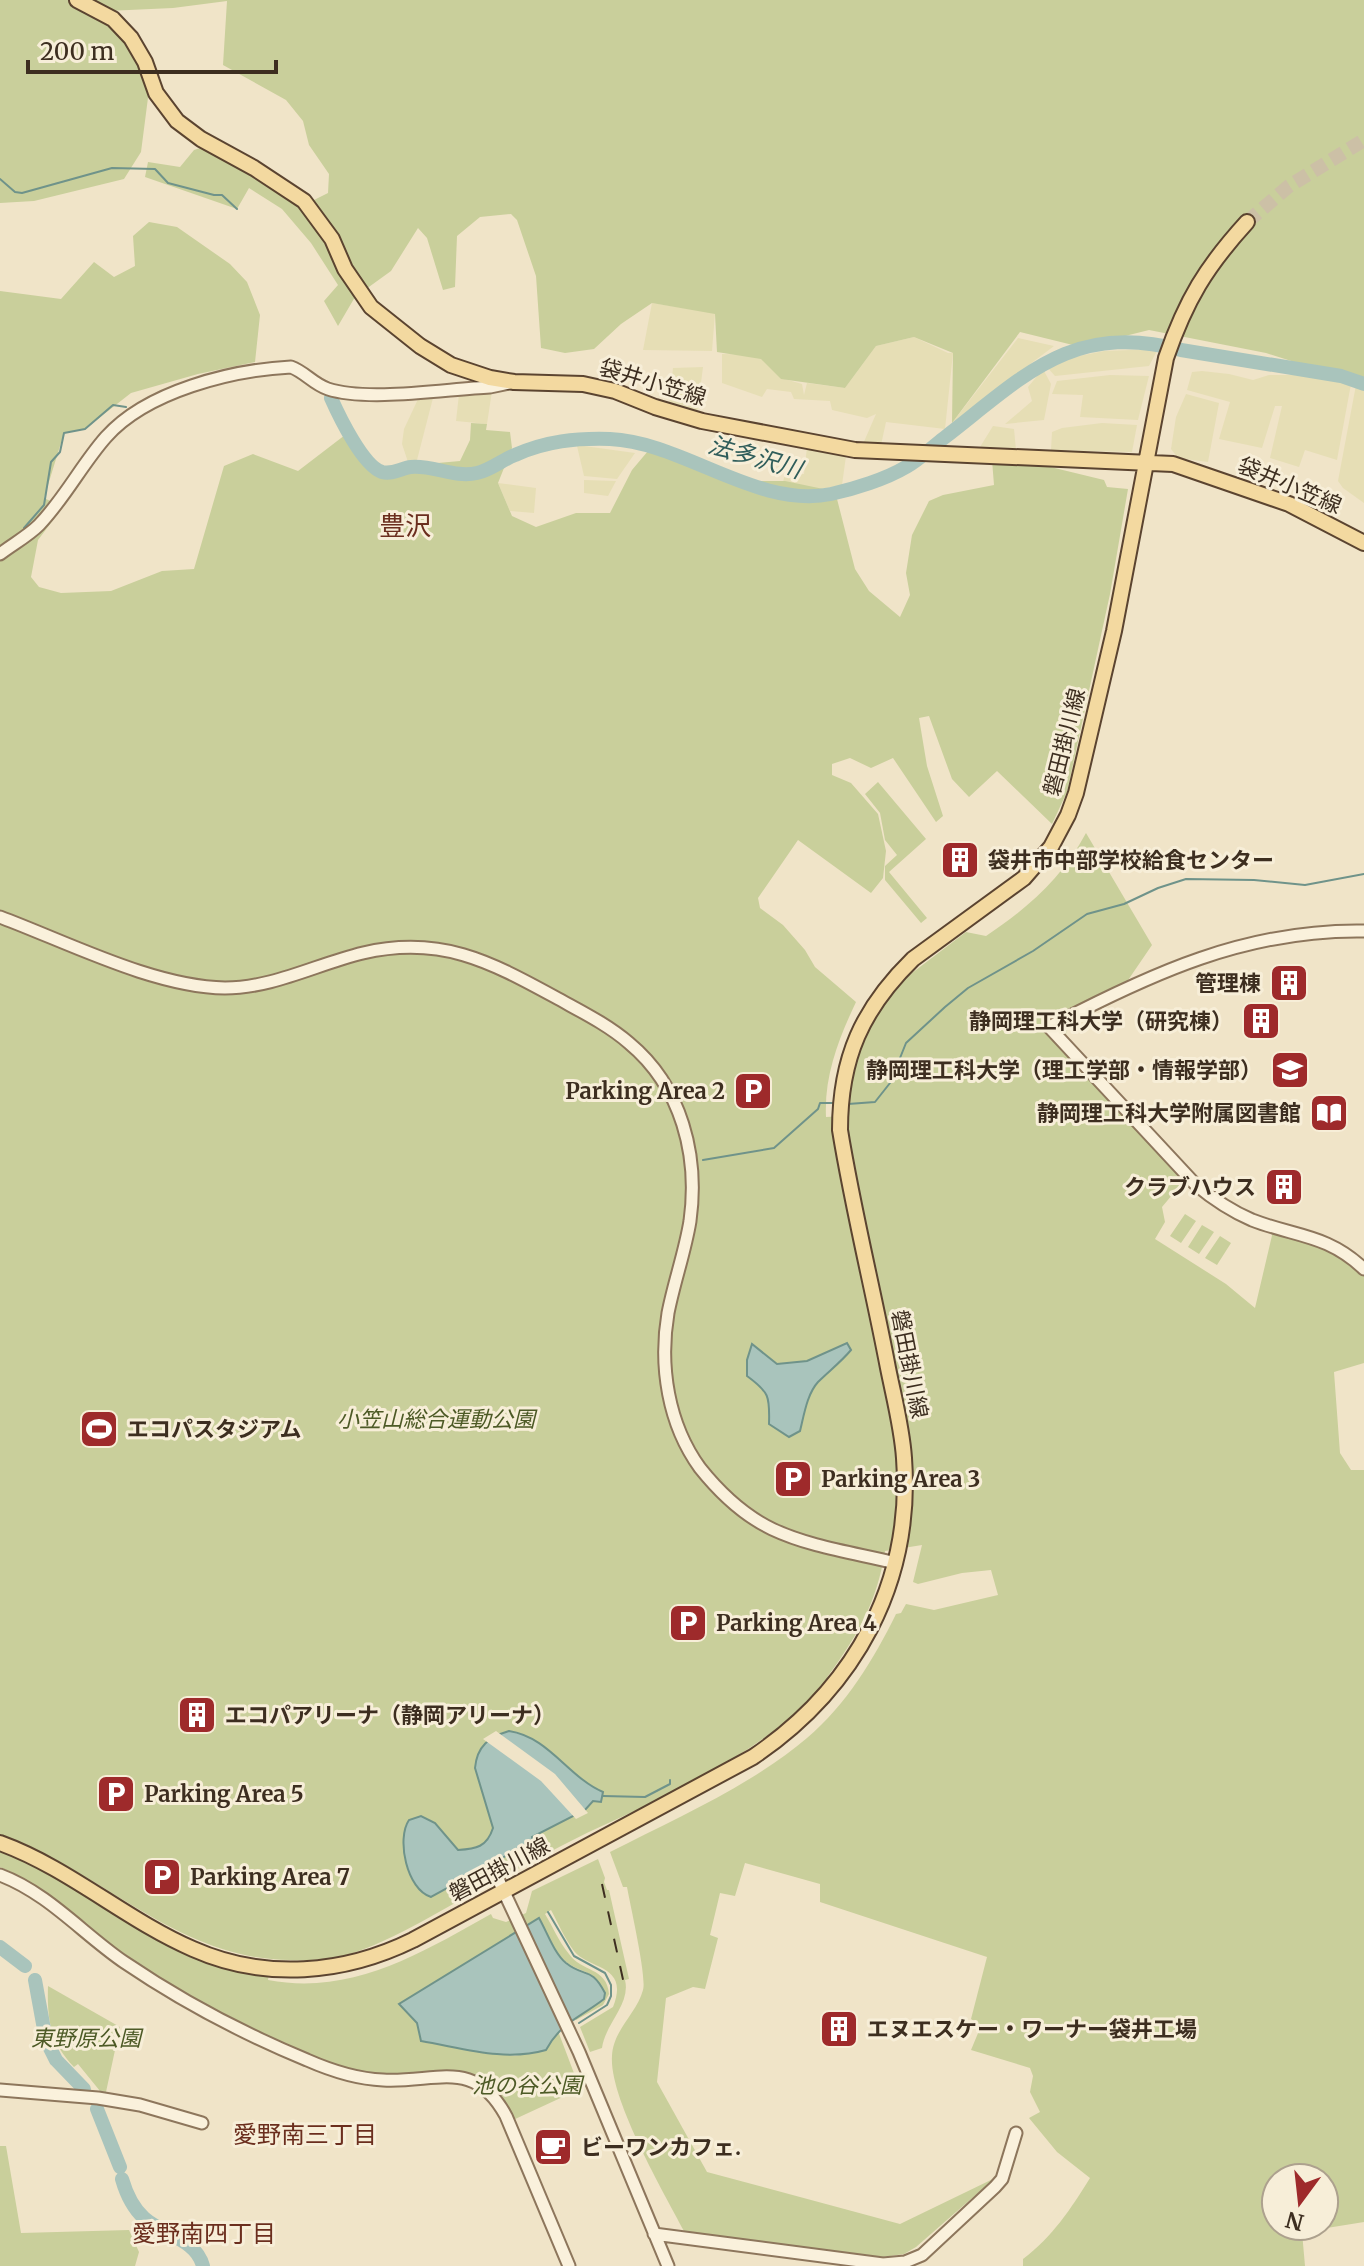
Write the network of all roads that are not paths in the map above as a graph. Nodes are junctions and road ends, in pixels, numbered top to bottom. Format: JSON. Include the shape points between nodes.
{"nodes":[{"id":1,"x":77,"y":0,"type":"edge"},
{"id":2,"x":1247,"y":222,"type":"tunnel mouth"},
{"id":3,"x":467,"y":371,"type":"junction"},
{"id":4,"x":514,"y":382,"type":"junction"},
{"id":5,"x":460,"y":388,"type":"junction"},
{"id":6,"x":1147,"y":463,"type":"junction"},
{"id":7,"x":1364,"y":543,"type":"edge"},
{"id":8,"x":0,"y":554,"type":"edge"},
{"id":9,"x":0,"y":917,"type":"edge"},
{"id":10,"x":1364,"y":931,"type":"edge"},
{"id":11,"x":1364,"y":1269,"type":"edge"},
{"id":12,"x":896,"y":1563,"type":"junction"},
{"id":13,"x":0,"y":1843,"type":"edge"},
{"id":14,"x":0,"y":1875,"type":"edge"},
{"id":15,"x":501,"y":1885,"type":"junction"},
{"id":16,"x":0,"y":2090,"type":"edge"},
{"id":17,"x":202,"y":2123,"type":"dead end"},
{"id":18,"x":1016,"y":2133,"type":"dead end"},
{"id":19,"x":654,"y":2234,"type":"junction"},
{"id":20,"x":569,"y":2266,"type":"edge"},
{"id":21,"x":668,"y":2266,"type":"edge"}],
"edges":[{"from":1,"to":3,"type":"main road","name":"袋井小笠線","via":[[123,29],[177,121],[304,201],[371,307],[420,346]]},
{"from":2,"to":6,"type":"main road","name":"磐田掛川線","via":[[1191,295],[1166,358]]},
{"from":3,"to":4,"type":"main road","name":"袋井小笠線"},
{"from":3,"to":5,"type":"street"},
{"from":4,"to":5,"type":"street"},
{"from":4,"to":6,"type":"main road","name":"袋井小笠線","via":[[583,384],[702,421],[855,450]]},
{"from":5,"to":8,"type":"street","via":[[358,395],[319,385],[291,367],[196,383],[141,410],[108,434],[49,514]]},
{"from":6,"to":7,"type":"main road","name":"袋井小笠線","via":[[1173,464],[1265,495]]},
{"from":6,"to":12,"type":"main road","name":"磐田掛川線","via":[[1095,714],[1076,793],[1060,832],[1024,878],[913,959],[887,987],[861,1027],[844,1077],[840,1130],[903,1449],[904,1506]]},
{"from":9,"to":12,"type":"street","via":[[123,964],[200,986],[251,986],[364,953],[435,947],[492,963],[608,1027],[650,1065],[687,1134],[693,1191],[690,1224],[668,1312],[664,1355],[670,1400],[684,1442],[722,1493],[761,1523],[804,1541]]},
{"from":10,"to":11,"type":"street","via":[[1304,934],[1205,955],[1049,1027],[1195,1184],[1223,1206],[1336,1247]]},
{"from":12,"to":15,"type":"main road","name":"磐田掛川線","via":[[879,1610],[847,1670],[790,1731],[753,1757]]},
{"from":13,"to":15,"type":"main road","name":"磐田掛川線","via":[[194,1949],[263,1968],[355,1963],[393,1950]]},
{"from":14,"to":20,"type":"street","via":[[27,1888],[151,1979],[305,2059],[362,2079],[457,2077],[483,2086],[506,2116]]},
{"from":15,"to":19,"type":"street","via":[[579,2052]]},
{"from":16,"to":17,"type":"street","via":[[98,2098]]},
{"from":18,"to":19,"type":"street","via":[[1002,2179],[922,2255],[905,2262],[883,2264]]},
{"from":19,"to":21,"type":"street"}]}
